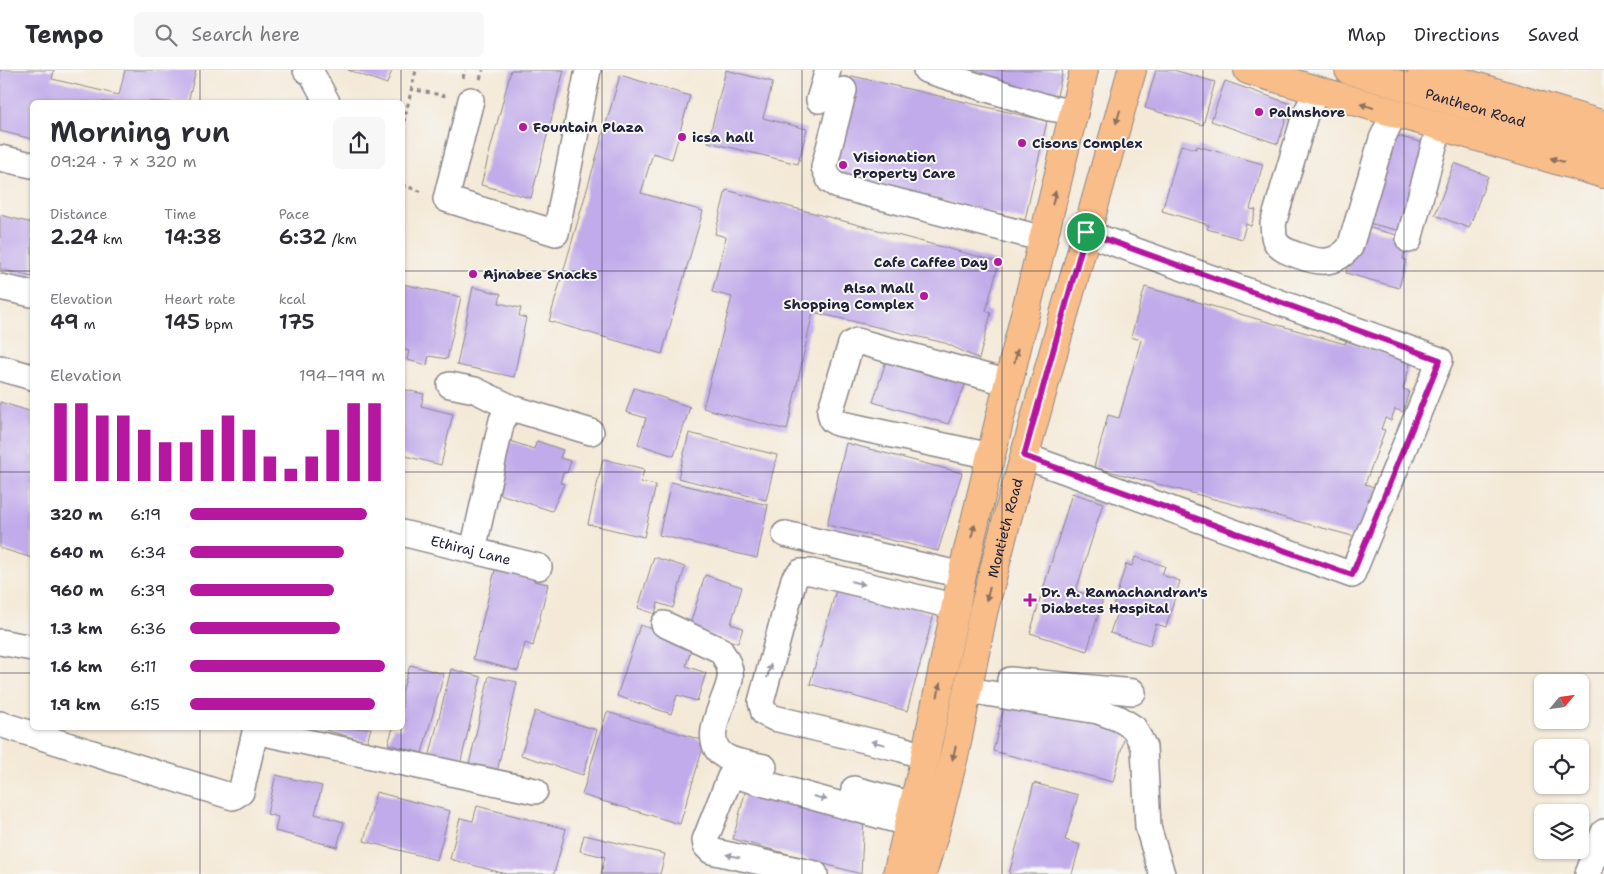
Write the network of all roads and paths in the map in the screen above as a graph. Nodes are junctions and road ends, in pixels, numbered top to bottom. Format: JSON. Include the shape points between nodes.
{"nodes":[{"id":1,"x":306,"y":70,"type":"edge"},
{"id":2,"x":416,"y":70,"type":"edge"},
{"id":3,"x":588,"y":70,"type":"edge"},
{"id":4,"x":828,"y":70,"type":"edge"},
{"id":5,"x":926,"y":70,"type":"edge"},
{"id":6,"x":1084,"y":70,"type":"edge"},
{"id":7,"x":1132,"y":70,"type":"edge"},
{"id":8,"x":1248,"y":70,"type":"edge"},
{"id":9,"x":1349,"y":70,"type":"edge"},
{"id":10,"x":1422,"y":70,"type":"edge"},
{"id":11,"x":1478,"y":70,"type":"edge"},
{"id":12,"x":410,"y":89,"type":"junction"},
{"id":13,"x":844,"y":90,"type":"dead end"},
{"id":14,"x":1317,"y":91,"type":"junction"},
{"id":15,"x":326,"y":100,"type":"edge"},
{"id":16,"x":471,"y":100,"type":"joint"},
{"id":17,"x":819,"y":100,"type":"dead end"},
{"id":18,"x":1604,"y":107,"type":"edge"},
{"id":19,"x":1075,"y":112,"type":"junction"},
{"id":20,"x":1394,"y":113,"type":"junction"},
{"id":21,"x":405,"y":115,"type":"edge"},
{"id":22,"x":1604,"y":125,"type":"edge"},
{"id":23,"x":1439,"y":127,"type":"junction"},
{"id":24,"x":1604,"y":146,"type":"edge"},
{"id":25,"x":0,"y":158,"type":"edge"},
{"id":26,"x":30,"y":165,"type":"edge"},
{"id":27,"x":1604,"y":174,"type":"edge"},
{"id":28,"x":1086,"y":232,"type":"junction"},
{"id":29,"x":1044,"y":239,"type":"junction"},
{"id":30,"x":1410,"y":240,"type":"dead end"},
{"id":31,"x":0,"y":287,"type":"edge"},
{"id":32,"x":30,"y":294,"type":"edge"},
{"id":33,"x":0,"y":368,"type":"edge"},
{"id":34,"x":30,"y":376,"type":"edge"},
{"id":35,"x":1009,"y":383,"type":"junction"},
{"id":36,"x":450,"y":385,"type":"dead end"},
{"id":37,"x":512,"y":408,"type":"junction"},
{"id":38,"x":591,"y":432,"type":"dead end"},
{"id":39,"x":994,"y":446,"type":"junction"},
{"id":40,"x":1026,"y":450,"type":"junction"},
{"id":41,"x":405,"y":534,"type":"edge"},
{"id":42,"x":785,"y":534,"type":"dead end"},
{"id":43,"x":473,"y":550,"type":"junction"},
{"id":44,"x":539,"y":567,"type":"dead end"},
{"id":45,"x":962,"y":575,"type":"junction"},
{"id":46,"x":957,"y":607,"type":"junction"},
{"id":47,"x":664,"y":624,"type":"dead end"},
{"id":48,"x":0,"y":642,"type":"edge"},
{"id":49,"x":30,"y":648,"type":"edge"},
{"id":50,"x":968,"y":683,"type":"junction"},
{"id":51,"x":1133,"y":692,"type":"dead end"},
{"id":52,"x":0,"y":724,"type":"edge"},
{"id":53,"x":255,"y":730,"type":"edge"},
{"id":54,"x":260,"y":730,"type":"edge"},
{"id":55,"x":925,"y":757,"type":"junction"},
{"id":56,"x":535,"y":791,"type":"dead end"},
{"id":57,"x":912,"y":814,"type":"junction"},
{"id":58,"x":1604,"y":832,"type":"edge"},
{"id":59,"x":815,"y":874,"type":"edge"},
{"id":60,"x":897,"y":874,"type":"edge"},
{"id":61,"x":922,"y":874,"type":"edge"},
{"id":62,"x":1162,"y":874,"type":"edge"},
{"id":63,"x":1588,"y":874,"type":"edge"}],
"edges":[{"from":1,"to":15,"type":"street","via":[[312,74]]},
{"from":2,"to":12,"type":"path"},
{"from":3,"to":16,"type":"street","via":[[556,233],[446,199]]},
{"from":4,"to":17,"type":"street"},
{"from":5,"to":19,"type":"street","via":[[1049,108]]},
{"from":6,"to":19,"type":"main road"},
{"from":7,"to":28,"type":"main road","name":"Montieth Road","one_way":true},
{"from":8,"to":14,"type":"main road"},
{"from":9,"to":24,"type":"main road","name":"Pantheon Road"},
{"from":10,"to":22,"type":"main road"},
{"from":11,"to":18,"type":"main road"},
{"from":12,"to":16,"type":"path"},
{"from":12,"to":21,"type":"path"},
{"from":13,"to":29,"type":"street","via":[[824,167],[830,181],[838,186]]},
{"from":20,"to":14,"type":"main road","one_way":true},
{"from":14,"to":20,"type":"street","via":[[1305,115],[1273,224],[1274,239],[1283,250],[1316,262],[1333,260],[1350,247],[1382,139]]},
{"from":29,"to":19,"type":"main road","one_way":true},
{"from":20,"to":23,"type":"main road"},
{"from":27,"to":23,"type":"main road","one_way":true},
{"from":23,"to":30,"type":"street"},
{"from":25,"to":26,"type":"street"},
{"from":28,"to":40,"type":"main road","name":"Montieth Road"},
{"from":28,"to":40,"type":"street","via":[[1440,360],[1352,575]]},
{"from":35,"to":29,"type":"main road","one_way":true},
{"from":31,"to":32,"type":"street"},
{"from":33,"to":34,"type":"street"},
{"from":35,"to":39,"type":"main road"},
{"from":35,"to":39,"type":"street","via":[[856,341],[851,344],[830,412],[832,420],[837,423]]},
{"from":36,"to":37,"type":"street","via":[[475,390]]},
{"from":37,"to":38,"type":"street"},
{"from":37,"to":43,"type":"street","via":[[502,420]]},
{"from":39,"to":40,"type":"main road"},
{"from":45,"to":39,"type":"main road","one_way":true},
{"from":40,"to":50,"type":"main road","name":"Montieth Road","one_way":true},
{"from":41,"to":43,"type":"street","name":"Ethiraj Lane"},
{"from":42,"to":45,"type":"street"},
{"from":43,"to":44,"type":"street","name":"Ethiraj Lane"},
{"from":45,"to":46,"type":"main road"},
{"from":55,"to":46,"type":"main road","one_way":true},
{"from":55,"to":46,"type":"street","one_way":true,"via":[[774,718],[764,713],[761,702],[794,579],[801,572]]},
{"from":47,"to":57,"type":"street","via":[[720,650],[726,658],[731,677],[712,736],[726,757]]},
{"from":48,"to":49,"type":"street"},
{"from":50,"to":51,"type":"street"},
{"from":50,"to":61,"type":"main road","name":"Montieth Road","one_way":true,"via":[[942,804]]},
{"from":50,"to":62,"type":"street","via":[[1098,712],[1120,719],[1134,728],[1144,747],[1148,827]]},
{"from":52,"to":53,"type":"street","via":[[233,797],[241,792]]},
{"from":54,"to":56,"type":"street"},
{"from":55,"to":57,"type":"main road"},
{"from":59,"to":57,"type":"street","one_way":true,"via":[[711,851],[706,846],[705,840],[730,777]]},
{"from":57,"to":60,"type":"main road"},
{"from":58,"to":63,"type":"street"}]}
